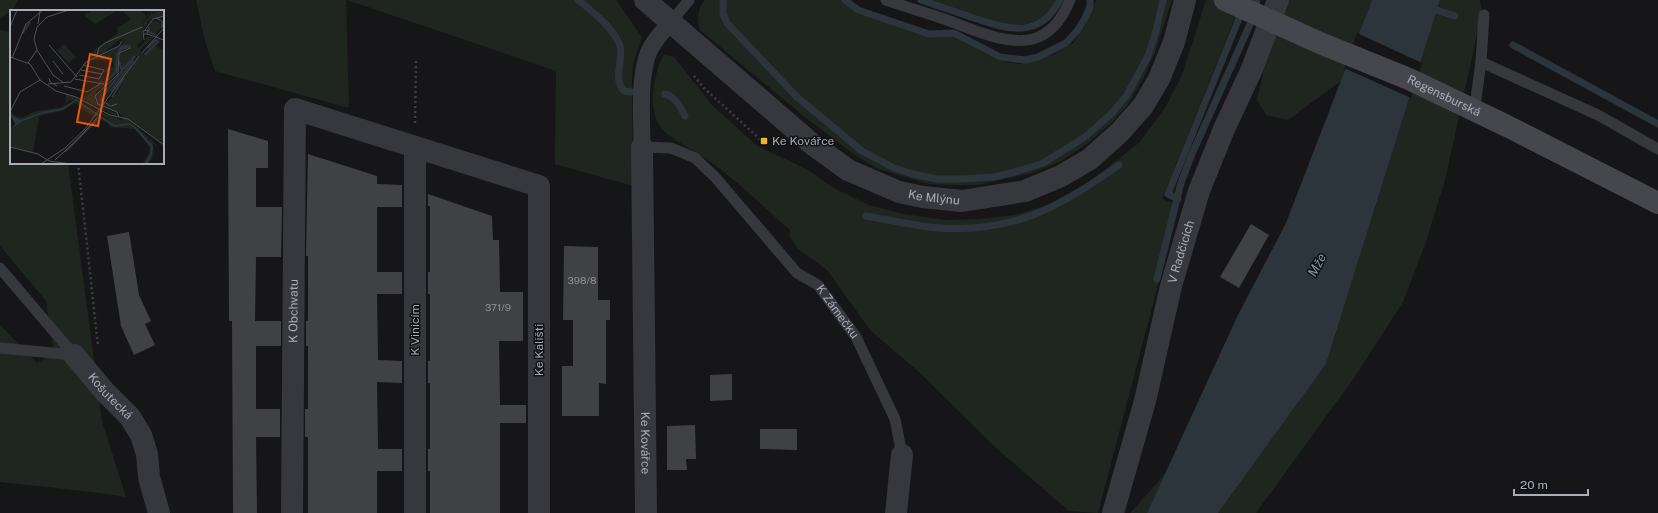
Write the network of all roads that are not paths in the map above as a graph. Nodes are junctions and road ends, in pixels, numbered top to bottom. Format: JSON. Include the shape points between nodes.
{"nodes":[{"id":1,"x":645,"y":0,"type":"edge"},
{"id":2,"x":690,"y":0,"type":"edge"},
{"id":3,"x":886,"y":0,"type":"edge"},
{"id":4,"x":1070,"y":0,"type":"edge"},
{"id":5,"x":1185,"y":0,"type":"edge"},
{"id":6,"x":1225,"y":0,"type":"edge"},
{"id":7,"x":1278,"y":0,"type":"edge"},
{"id":8,"x":1484,"y":15,"type":"dead end"},
{"id":9,"x":671,"y":22,"type":"junction"},
{"id":10,"x":1481,"y":62,"type":"junction"},
{"id":11,"x":1473,"y":119,"type":"dead end"},
{"id":12,"x":415,"y":147,"type":"junction"},
{"id":13,"x":642,"y":147,"type":"junction"},
{"id":14,"x":1658,"y":149,"type":"edge"},
{"id":15,"x":1658,"y":203,"type":"edge"},
{"id":16,"x":0,"y":268,"type":"edge"},
{"id":17,"x":0,"y":348,"type":"edge"},
{"id":18,"x":74,"y":355,"type":"junction"},
{"id":19,"x":902,"y":455,"type":"joint"},
{"id":20,"x":159,"y":513,"type":"edge"},
{"id":21,"x":292,"y":513,"type":"edge"},
{"id":22,"x":415,"y":513,"type":"edge"},
{"id":23,"x":539,"y":513,"type":"edge"},
{"id":24,"x":646,"y":513,"type":"edge"},
{"id":25,"x":896,"y":513,"type":"edge"},
{"id":26,"x":1113,"y":513,"type":"edge"}],
"edges":[{"from":1,"to":9,"type":"street","name":"Ke Mlýnu"},
{"from":2,"to":9,"type":"lane"},
{"from":3,"to":4,"type":"lane","via":[[992,36],[1014,40],[1034,39],[1052,29]]},
{"from":5,"to":9,"type":"street","name":"Ke Mlýnu","via":[[1174,42],[1159,79],[1143,106],[1120,132],[1090,159],[1061,176],[1025,191],[962,201],[899,192],[848,170],[812,144]]},
{"from":6,"to":15,"type":"main road","name":"Regensburská","via":[[1320,43],[1409,79]]},
{"from":7,"to":26,"type":"street","name":"V Radčicích","via":[[1252,69],[1199,191],[1171,286],[1145,401]]},
{"from":8,"to":10,"type":"lane"},
{"from":9,"to":13,"type":"street","name":"Ke Kovářce","via":[[657,38],[646,59],[642,88]]},
{"from":10,"to":11,"type":"lane"},
{"from":10,"to":14,"type":"lane","via":[[1598,115]]},
{"from":12,"to":21,"type":"street","name":"K Obchvatu","via":[[295,109]]},
{"from":12,"to":22,"type":"street","name":"K Vinicím"},
{"from":12,"to":23,"type":"street","name":"Ke Kališti","via":[[539,186]]},
{"from":13,"to":19,"type":"lane","name":"K Zámečku","via":[[671,148],[695,158],[715,177],[797,273],[818,285],[856,337],[895,419]]},
{"from":13,"to":24,"type":"street","name":"Ke Kovářce"},
{"from":16,"to":18,"type":"lane"},
{"from":17,"to":18,"type":"lane"},
{"from":18,"to":20,"type":"street","name":"Košutecká","via":[[130,417],[141,435],[148,454],[149,477]]},
{"from":19,"to":25,"type":"street","name":"K Zámečku"}]}
